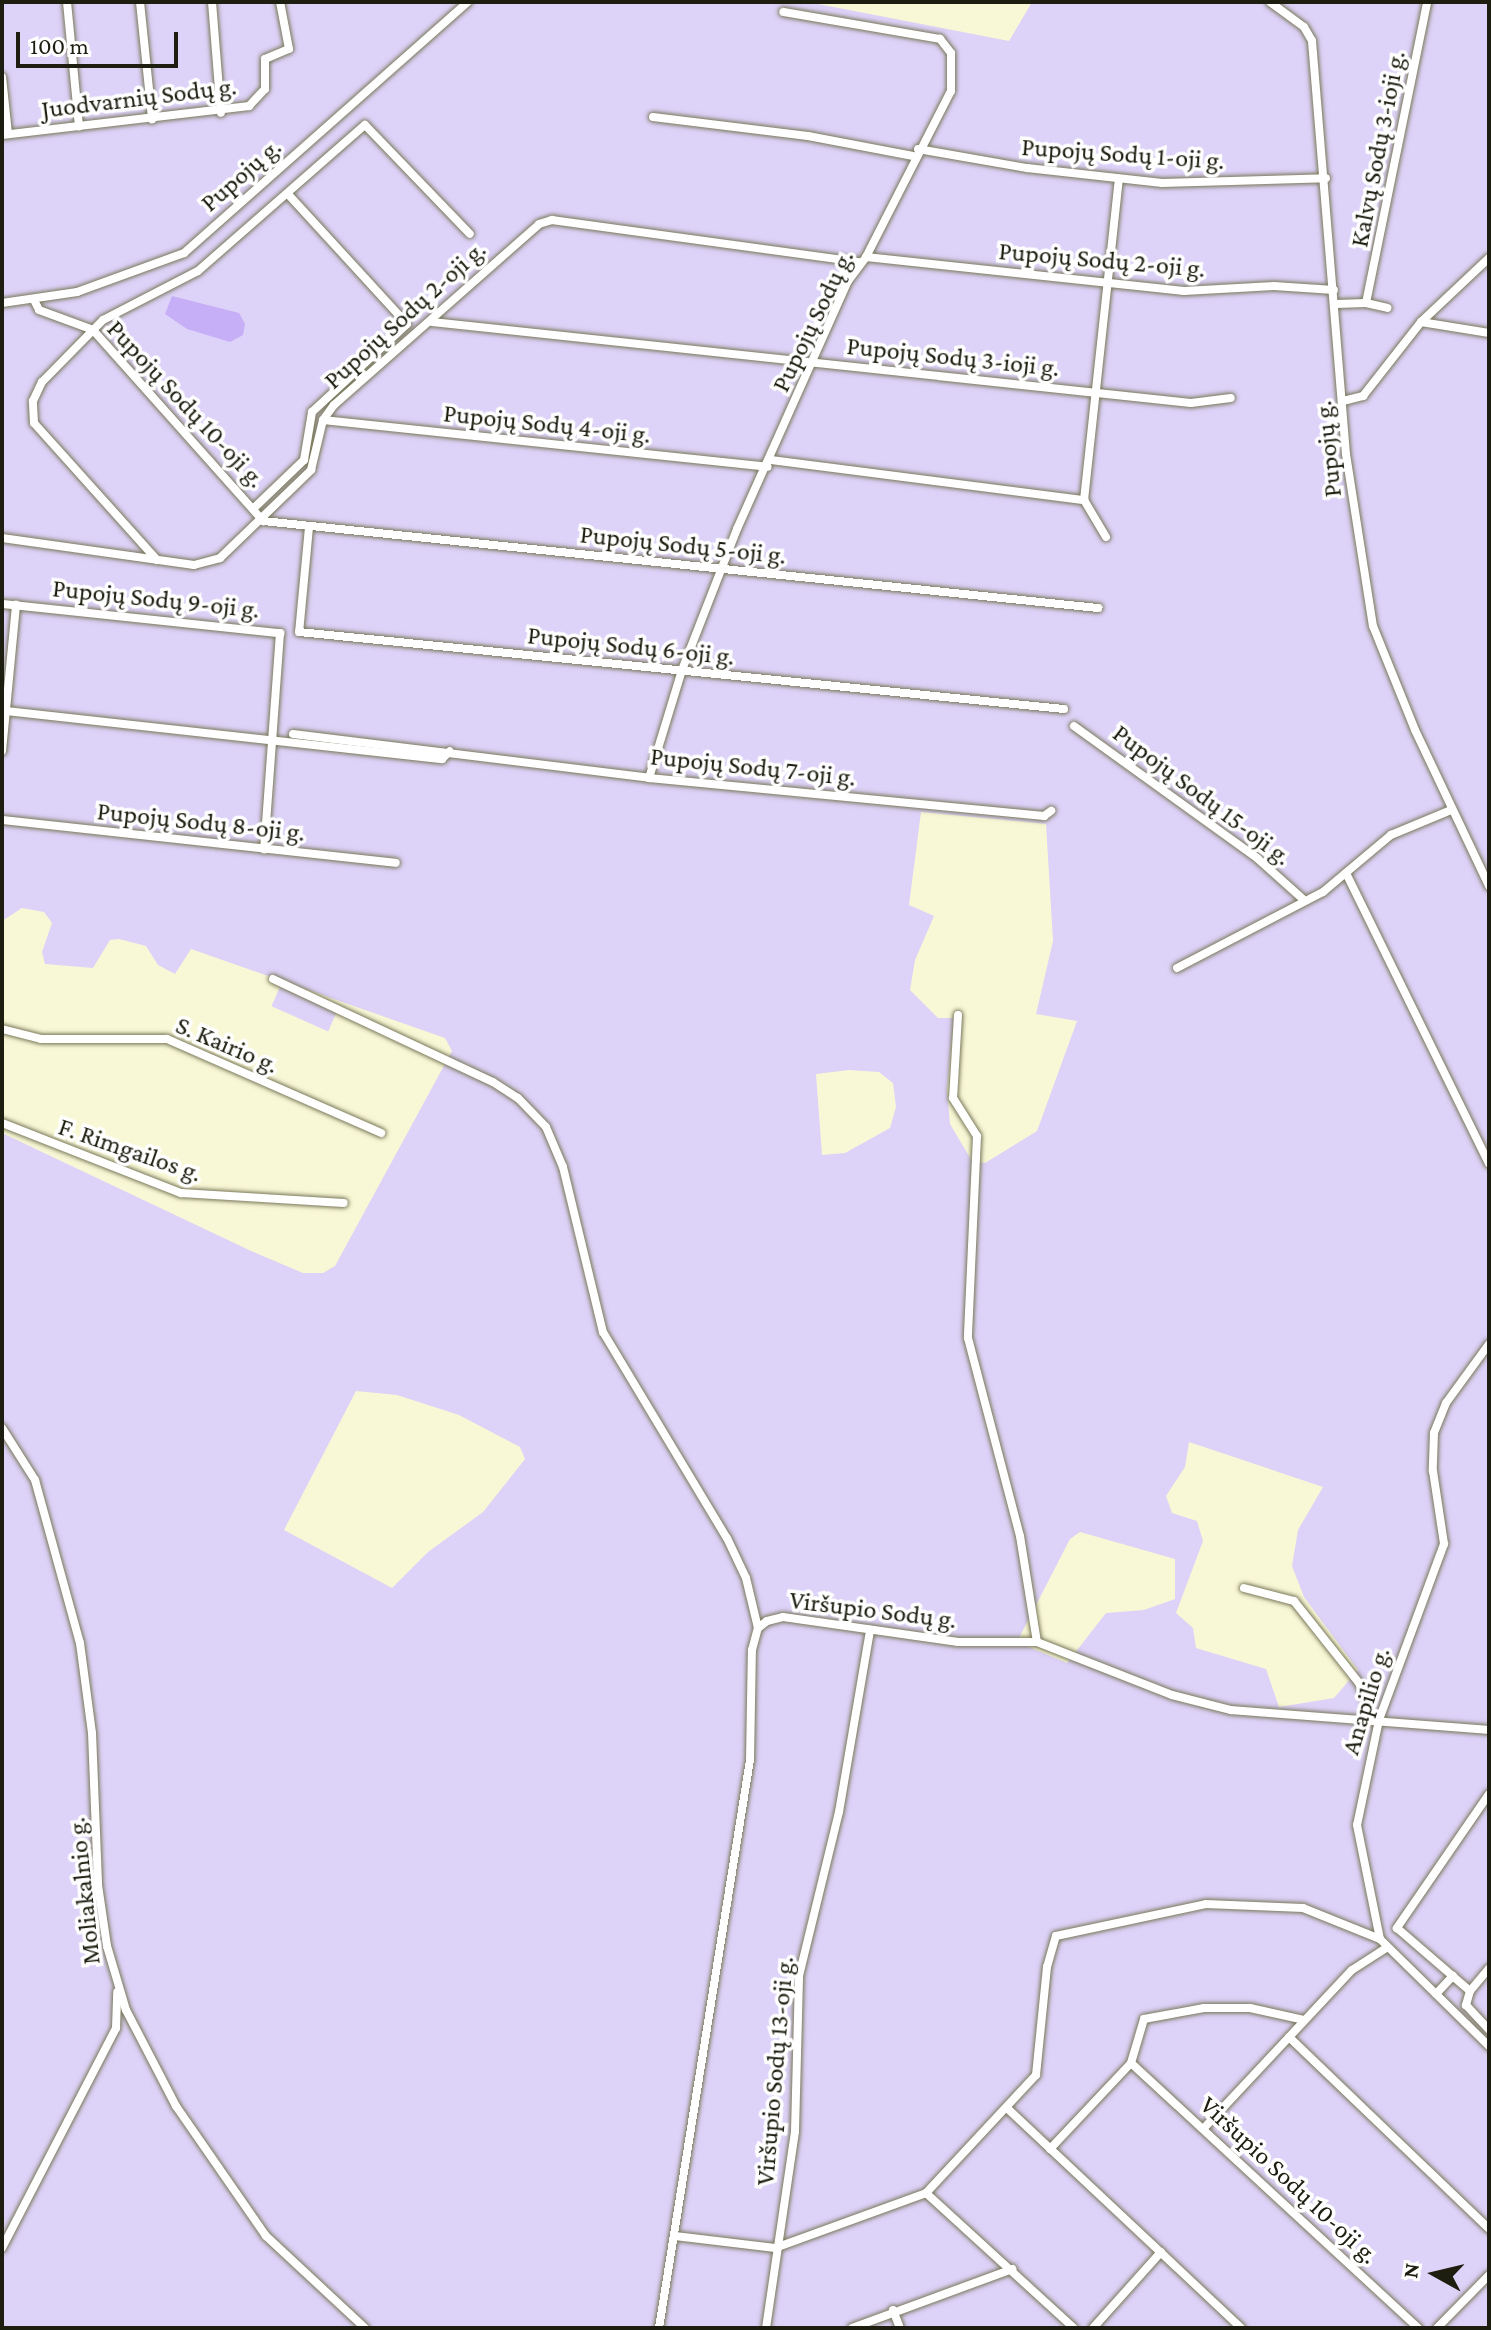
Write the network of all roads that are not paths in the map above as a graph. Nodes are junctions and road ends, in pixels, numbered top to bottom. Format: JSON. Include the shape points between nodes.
{"nodes":[{"id":1,"x":67,"y":2,"type":"edge"},
{"id":2,"x":140,"y":2,"type":"edge"},
{"id":3,"x":212,"y":2,"type":"edge"},
{"id":4,"x":280,"y":2,"type":"edge"},
{"id":5,"x":468,"y":2,"type":"edge"},
{"id":6,"x":1270,"y":2,"type":"edge"},
{"id":7,"x":1427,"y":2,"type":"edge"},
{"id":8,"x":783,"y":12,"type":"dead end"},
{"id":9,"x":2,"y":77,"type":"edge"},
{"id":10,"x":221,"y":113,"type":"junction"},
{"id":11,"x":653,"y":117,"type":"dead end"},
{"id":12,"x":152,"y":119,"type":"junction"},
{"id":13,"x":79,"y":126,"type":"junction"},
{"id":14,"x":5,"y":134,"type":"edge"},
{"id":15,"x":916,"y":152,"type":"junction"},
{"id":16,"x":1326,"y":178,"type":"junction"},
{"id":17,"x":1119,"y":179,"type":"junction"},
{"id":18,"x":288,"y":194,"type":"junction"},
{"id":19,"x":470,"y":234,"type":"dead end"},
{"id":20,"x":1489,"y":258,"type":"edge"},
{"id":21,"x":862,"y":260,"type":"junction"},
{"id":22,"x":1106,"y":283,"type":"junction"},
{"id":23,"x":1334,"y":290,"type":"junction"},
{"id":24,"x":34,"y":300,"type":"junction"},
{"id":25,"x":2,"y":303,"type":"edge"},
{"id":26,"x":1366,"y":303,"type":"junction"},
{"id":27,"x":1336,"y":304,"type":"junction"},
{"id":28,"x":1387,"y":308,"type":"dead end"},
{"id":29,"x":432,"y":322,"type":"junction"},
{"id":30,"x":1421,"y":322,"type":"junction"},
{"id":31,"x":93,"y":330,"type":"junction"},
{"id":32,"x":1489,"y":333,"type":"edge"},
{"id":33,"x":814,"y":363,"type":"junction"},
{"id":34,"x":1096,"y":393,"type":"junction"},
{"id":35,"x":1231,"y":398,"type":"dead end"},
{"id":36,"x":1343,"y":401,"type":"junction"},
{"id":37,"x":323,"y":420,"type":"junction"},
{"id":38,"x":769,"y":463,"type":"junction"},
{"id":39,"x":1084,"y":500,"type":"junction"},
{"id":40,"x":255,"y":507,"type":"junction"},
{"id":41,"x":263,"y":521,"type":"junction"},
{"id":42,"x":309,"y":527,"type":"junction"},
{"id":43,"x":1106,"y":537,"type":"dead end"},
{"id":44,"x":2,"y":538,"type":"edge"},
{"id":45,"x":158,"y":560,"type":"junction"},
{"id":46,"x":720,"y":569,"type":"junction"},
{"id":47,"x":2,"y":604,"type":"edge"},
{"id":48,"x":16,"y":605,"type":"junction"},
{"id":49,"x":1098,"y":608,"type":"dead end"},
{"id":50,"x":682,"y":670,"type":"junction"},
{"id":51,"x":1064,"y":709,"type":"dead end"},
{"id":52,"x":6,"y":711,"type":"junction"},
{"id":53,"x":1074,"y":726,"type":"dead end"},
{"id":54,"x":293,"y":734,"type":"dead end"},
{"id":55,"x":274,"y":743,"type":"junction"},
{"id":56,"x":2,"y":751,"type":"edge"},
{"id":57,"x":450,"y":751,"type":"junction"},
{"id":58,"x":649,"y":778,"type":"junction"},
{"id":59,"x":1451,"y":810,"type":"junction"},
{"id":60,"x":1051,"y":811,"type":"dead end"},
{"id":61,"x":2,"y":820,"type":"edge"},
{"id":62,"x":264,"y":849,"type":"junction"},
{"id":63,"x":396,"y":863,"type":"dead end"},
{"id":64,"x":1346,"y":873,"type":"junction"},
{"id":65,"x":1489,"y":886,"type":"edge"},
{"id":66,"x":1304,"y":900,"type":"junction"},
{"id":67,"x":1177,"y":968,"type":"dead end"},
{"id":68,"x":273,"y":979,"type":"dead end"},
{"id":69,"x":958,"y":1015,"type":"dead end"},
{"id":70,"x":2,"y":1029,"type":"edge"},
{"id":71,"x":2,"y":1123,"type":"edge"},
{"id":72,"x":381,"y":1133,"type":"dead end"},
{"id":73,"x":1489,"y":1164,"type":"edge"},
{"id":74,"x":344,"y":1203,"type":"dead end"},
{"id":75,"x":1489,"y":1344,"type":"edge"},
{"id":76,"x":2,"y":1428,"type":"edge"},
{"id":77,"x":1244,"y":1588,"type":"dead end"},
{"id":78,"x":758,"y":1628,"type":"junction"},
{"id":79,"x":870,"y":1630,"type":"junction"},
{"id":80,"x":1037,"y":1642,"type":"junction"},
{"id":81,"x":1366,"y":1720,"type":"junction"},
{"id":82,"x":1379,"y":1720,"type":"junction"},
{"id":83,"x":1489,"y":1730,"type":"edge"},
{"id":84,"x":1489,"y":1794,"type":"edge"},
{"id":85,"x":1380,"y":1939,"type":"junction"},
{"id":86,"x":1386,"y":1948,"type":"junction"},
{"id":87,"x":1489,"y":1968,"type":"edge"},
{"id":88,"x":1453,"y":1976,"type":"junction"},
{"id":89,"x":117,"y":1987,"type":"junction"},
{"id":90,"x":1470,"y":1991,"type":"junction"},
{"id":91,"x":1436,"y":1994,"type":"junction"},
{"id":92,"x":1304,"y":2020,"type":"junction"},
{"id":93,"x":116,"y":2028,"type":"junction"},
{"id":94,"x":1489,"y":2030,"type":"edge"},
{"id":95,"x":136,"y":2031,"type":"junction"},
{"id":96,"x":1289,"y":2037,"type":"junction"},
{"id":97,"x":1489,"y":2046,"type":"edge"},
{"id":98,"x":1131,"y":2063,"type":"junction"},
{"id":99,"x":1008,"y":2109,"type":"junction"},
{"id":100,"x":1204,"y":2128,"type":"junction"},
{"id":101,"x":1050,"y":2149,"type":"junction"},
{"id":102,"x":926,"y":2193,"type":"junction"},
{"id":103,"x":1489,"y":2229,"type":"edge"},
{"id":104,"x":675,"y":2236,"type":"junction"},
{"id":105,"x":2,"y":2248,"type":"edge"},
{"id":106,"x":775,"y":2248,"type":"junction"},
{"id":107,"x":1161,"y":2252,"type":"junction"},
{"id":108,"x":1012,"y":2269,"type":"junction"},
{"id":109,"x":1489,"y":2275,"type":"edge"},
{"id":110,"x":893,"y":2310,"type":"junction"},
{"id":111,"x":365,"y":2328,"type":"edge"},
{"id":112,"x":659,"y":2328,"type":"edge"},
{"id":113,"x":766,"y":2328,"type":"edge"},
{"id":114,"x":852,"y":2328,"type":"edge"},
{"id":115,"x":900,"y":2328,"type":"edge"},
{"id":116,"x":1074,"y":2328,"type":"edge"},
{"id":117,"x":1093,"y":2328,"type":"edge"},
{"id":118,"x":1241,"y":2328,"type":"edge"},
{"id":119,"x":1418,"y":2328,"type":"edge"},
{"id":120,"x":1437,"y":2328,"type":"edge"}],
"edges":[{"from":1,"to":13,"type":"street"},
{"from":2,"to":12,"type":"street"},
{"from":3,"to":10,"type":"street"},
{"from":4,"to":10,"type":"street","name":"Juodvarnių Sodų g.","via":[[289,49],[265,59],[265,89],[258,100]]},
{"from":5,"to":24,"type":"street","name":"Pupojų g.","via":[[184,253],[126,278]]},
{"from":6,"to":16,"type":"street","name":"Pupojų g.","via":[[1304,27],[1312,41]]},
{"from":7,"to":26,"type":"street","name":"Kalvų Sodų 3-ioji g."},
{"from":8,"to":15,"type":"street","name":"Pupojų Sodų g.","via":[[929,35],[947,43],[951,91]]},
{"from":9,"to":14,"type":"street"},
{"from":10,"to":12,"type":"street","name":"Juodvarnių Sodų g."},
{"from":11,"to":15,"type":"street","name":"Pupojų Sodų 1-oji g."},
{"from":12,"to":13,"type":"street","name":"Juodvarnių Sodų g."},
{"from":13,"to":14,"type":"street","name":"Juodvarnių Sodų g."},
{"from":15,"to":17,"type":"street","name":"Pupojų Sodų 1-oji g."},
{"from":15,"to":21,"type":"street","name":"Pupojų Sodų g."},
{"from":16,"to":17,"type":"street","name":"Pupojų Sodų 1-oji g.","via":[[1211,184]]},
{"from":16,"to":23,"type":"street","name":"Pupojų g."},
{"from":17,"to":22,"type":"street"},
{"from":18,"to":19,"type":"street","via":[[365,125]]},
{"from":18,"to":31,"type":"street","via":[[198,271],[122,308]]},
{"from":18,"to":40,"type":"street","via":[[407,324],[312,412],[304,460]]},
{"from":20,"to":30,"type":"street"},
{"from":21,"to":22,"type":"street","name":"Pupojų Sodų 2-oji g."},
{"from":21,"to":29,"type":"street","name":"Pupojų Sodų 2-oji g.","via":[[552,220],[525,233]]},
{"from":21,"to":33,"type":"street","name":"Pupojų Sodų g."},
{"from":22,"to":23,"type":"street","name":"Pupojų Sodų 2-oji g.","via":[[1184,291],[1274,286]]},
{"from":22,"to":34,"type":"street"},
{"from":23,"to":27,"type":"street","name":"Pupojų g."},
{"from":24,"to":25,"type":"street","name":"Pupojų g."},
{"from":24,"to":31,"type":"street","name":"Pupojų Sodų 10-oji g.","via":[[39,310]]},
{"from":26,"to":27,"type":"street"},
{"from":26,"to":28,"type":"street"},
{"from":27,"to":36,"type":"street","name":"Pupojų g."},
{"from":29,"to":33,"type":"street","name":"Pupojų Sodų 3-ioji g."},
{"from":29,"to":37,"type":"street","name":"Pupojų Sodų 2-oji g.","via":[[345,394]]},
{"from":30,"to":32,"type":"street"},
{"from":30,"to":36,"type":"street","via":[[1363,396]]},
{"from":31,"to":40,"type":"street","name":"Pupojų Sodų 10-oji g."},
{"from":31,"to":45,"type":"street","via":[[42,382],[33,401],[34,423]]},
{"from":33,"to":34,"type":"street","name":"Pupojų Sodų 3-ioji g."},
{"from":33,"to":38,"type":"street","name":"Pupojų Sodų g."},
{"from":34,"to":35,"type":"street","name":"Pupojų Sodų 3-ioji g.","via":[[1191,403]]},
{"from":34,"to":39,"type":"street"},
{"from":36,"to":59,"type":"street","name":"Pupojų g.","via":[[1373,626]]},
{"from":37,"to":38,"type":"street","name":"Pupojų Sodų 4-oji g."},
{"from":37,"to":41,"type":"street","name":"Pupojų Sodų 2-oji g.","via":[[314,465]]},
{"from":38,"to":39,"type":"street","name":"Pupojų Sodų 4-oji g."},
{"from":38,"to":46,"type":"street","name":"Pupojų Sodų g."},
{"from":39,"to":43,"type":"street"},
{"from":40,"to":41,"type":"street","name":"Pupojų Sodų 10-oji g."},
{"from":41,"to":42,"type":"street","name":"Pupojų Sodų 5-oji g."},
{"from":41,"to":45,"type":"street","name":"Pupojų Sodų 2-oji g.","via":[[212,562]]},
{"from":42,"to":46,"type":"street","name":"Pupojų Sodų 5-oji g."},
{"from":42,"to":50,"type":"street","name":"Pupojų Sodų 6-oji g.","via":[[299,632]]},
{"from":44,"to":45,"type":"street","name":"Pupojų Sodų 2-oji g."},
{"from":46,"to":49,"type":"street","name":"Pupojų Sodų 5-oji g."},
{"from":46,"to":50,"type":"street","name":"Pupojų Sodų g."},
{"from":47,"to":48,"type":"street","name":"Pupojų Sodų 9-oji g."},
{"from":48,"to":52,"type":"street"},
{"from":48,"to":55,"type":"street","name":"Pupojų Sodų 9-oji g.","via":[[280,633]]},
{"from":50,"to":51,"type":"street","name":"Pupojų Sodų 6-oji g."},
{"from":50,"to":58,"type":"street","name":"Pupojų Sodų g."},
{"from":52,"to":55,"type":"street","name":"Pupojų Sodų 7-oji g."},
{"from":52,"to":56,"type":"street"},
{"from":53,"to":66,"type":"street","name":"Pupojų Sodų 15-oji g.","via":[[1257,858]]},
{"from":54,"to":57,"type":"street","name":"Pupojų Sodų 7-oji g."},
{"from":55,"to":57,"type":"street","name":"Pupojų Sodų 7-oji g.","via":[[442,759]]},
{"from":55,"to":62,"type":"street","name":"Pupojų Sodų 9-oji g."},
{"from":57,"to":58,"type":"street","name":"Pupojų Sodų 7-oji g."},
{"from":58,"to":60,"type":"street","name":"Pupojų Sodų 7-oji g.","via":[[1044,816]]},
{"from":59,"to":64,"type":"street","via":[[1391,835]]},
{"from":59,"to":65,"type":"street","name":"Pupojų g."},
{"from":61,"to":62,"type":"street","name":"Pupojų Sodų 8-oji g."},
{"from":62,"to":63,"type":"street","name":"Pupojų Sodų 8-oji g."},
{"from":64,"to":66,"type":"street"},
{"from":64,"to":73,"type":"street"},
{"from":66,"to":67,"type":"street"},
{"from":68,"to":78,"type":"street","via":[[493,1082],[546,1127],[563,1167],[603,1332],[727,1538],[746,1578]]},
{"from":69,"to":80,"type":"street","via":[[953,1098],[977,1136],[968,1338],[1020,1536]]},
{"from":70,"to":72,"type":"street","name":"S. Kairio g.","via":[[41,1039],[167,1039]]},
{"from":71,"to":74,"type":"street","name":"F. Rimgailos g.","via":[[181,1193]]},
{"from":75,"to":82,"type":"street","name":"Anapilio g.","via":[[1439,1416],[1432,1451],[1444,1544]]},
{"from":76,"to":89,"type":"street","name":"Moliakalnio g.","via":[[35,1480],[80,1643],[92,1733],[98,1885]]},
{"from":77,"to":81,"type":"street","via":[[1294,1601],[1359,1683],[1367,1700]]},
{"from":78,"to":79,"type":"street","name":"Viršupio Sodų g.","via":[[783,1617]]},
{"from":78,"to":104,"type":"street","name":"Viršupio Sodų g.","via":[[752,1650],[750,1760]]},
{"from":79,"to":80,"type":"street","name":"Viršupio Sodų g.","via":[[958,1642]]},
{"from":79,"to":106,"type":"street","name":"Viršupio Sodų 13-oji g.","via":[[839,1812],[799,1976],[795,2131]]},
{"from":80,"to":81,"type":"street","name":"Viršupio Sodų g.","via":[[1193,1702]]},
{"from":81,"to":82,"type":"street","name":"Viršupio Sodų g."},
{"from":82,"to":83,"type":"street","name":"Viršupio Sodų g."},
{"from":82,"to":85,"type":"street","name":"Anapilio g.","via":[[1357,1825]]},
{"from":84,"to":88,"type":"street","via":[[1397,1928]]},
{"from":85,"to":86,"type":"street","name":"Anapilio g."},
{"from":85,"to":99,"type":"street","via":[[1303,1908],[1261,1904],[1175,1908],[1056,1936],[1047,1967],[1036,2075]]},
{"from":86,"to":91,"type":"street","name":"Anapilio g."},
{"from":86,"to":92,"type":"street","via":[[1359,1964]]},
{"from":87,"to":90,"type":"street"},
{"from":88,"to":90,"type":"street"},
{"from":88,"to":91,"type":"street"},
{"from":89,"to":93,"type":"street"},
{"from":89,"to":95,"type":"street","name":"Moliakalnio g."},
{"from":90,"to":94,"type":"street","via":[[1466,2005]]},
{"from":91,"to":97,"type":"street","name":"Anapilio g."},
{"from":92,"to":96,"type":"street"},
{"from":92,"to":98,"type":"street","via":[[1250,2008],[1168,2013],[1140,2023]]},
{"from":93,"to":95,"type":"street"},
{"from":93,"to":105,"type":"street"},
{"from":95,"to":111,"type":"street","name":"Moliakalnio g.","via":[[176,2106],[266,2236]]},
{"from":96,"to":100,"type":"street"},
{"from":96,"to":103,"type":"street"},
{"from":98,"to":100,"type":"street","name":"Viršupio Sodų 10-oji g."},
{"from":98,"to":101,"type":"street"},
{"from":99,"to":101,"type":"street"},
{"from":99,"to":102,"type":"street"},
{"from":100,"to":119,"type":"street","name":"Viršupio Sodų 10-oji g."},
{"from":101,"to":107,"type":"street"},
{"from":102,"to":106,"type":"street"},
{"from":102,"to":108,"type":"street"},
{"from":104,"to":106,"type":"street"},
{"from":104,"to":112,"type":"street","name":"Viršupio Sodų g."},
{"from":106,"to":113,"type":"street","name":"Viršupio Sodų 13-oji g."},
{"from":107,"to":117,"type":"street"},
{"from":107,"to":118,"type":"street"},
{"from":108,"to":110,"type":"street"},
{"from":108,"to":116,"type":"street"},
{"from":109,"to":120,"type":"street"},
{"from":110,"to":114,"type":"street"},
{"from":110,"to":115,"type":"street"}]}
